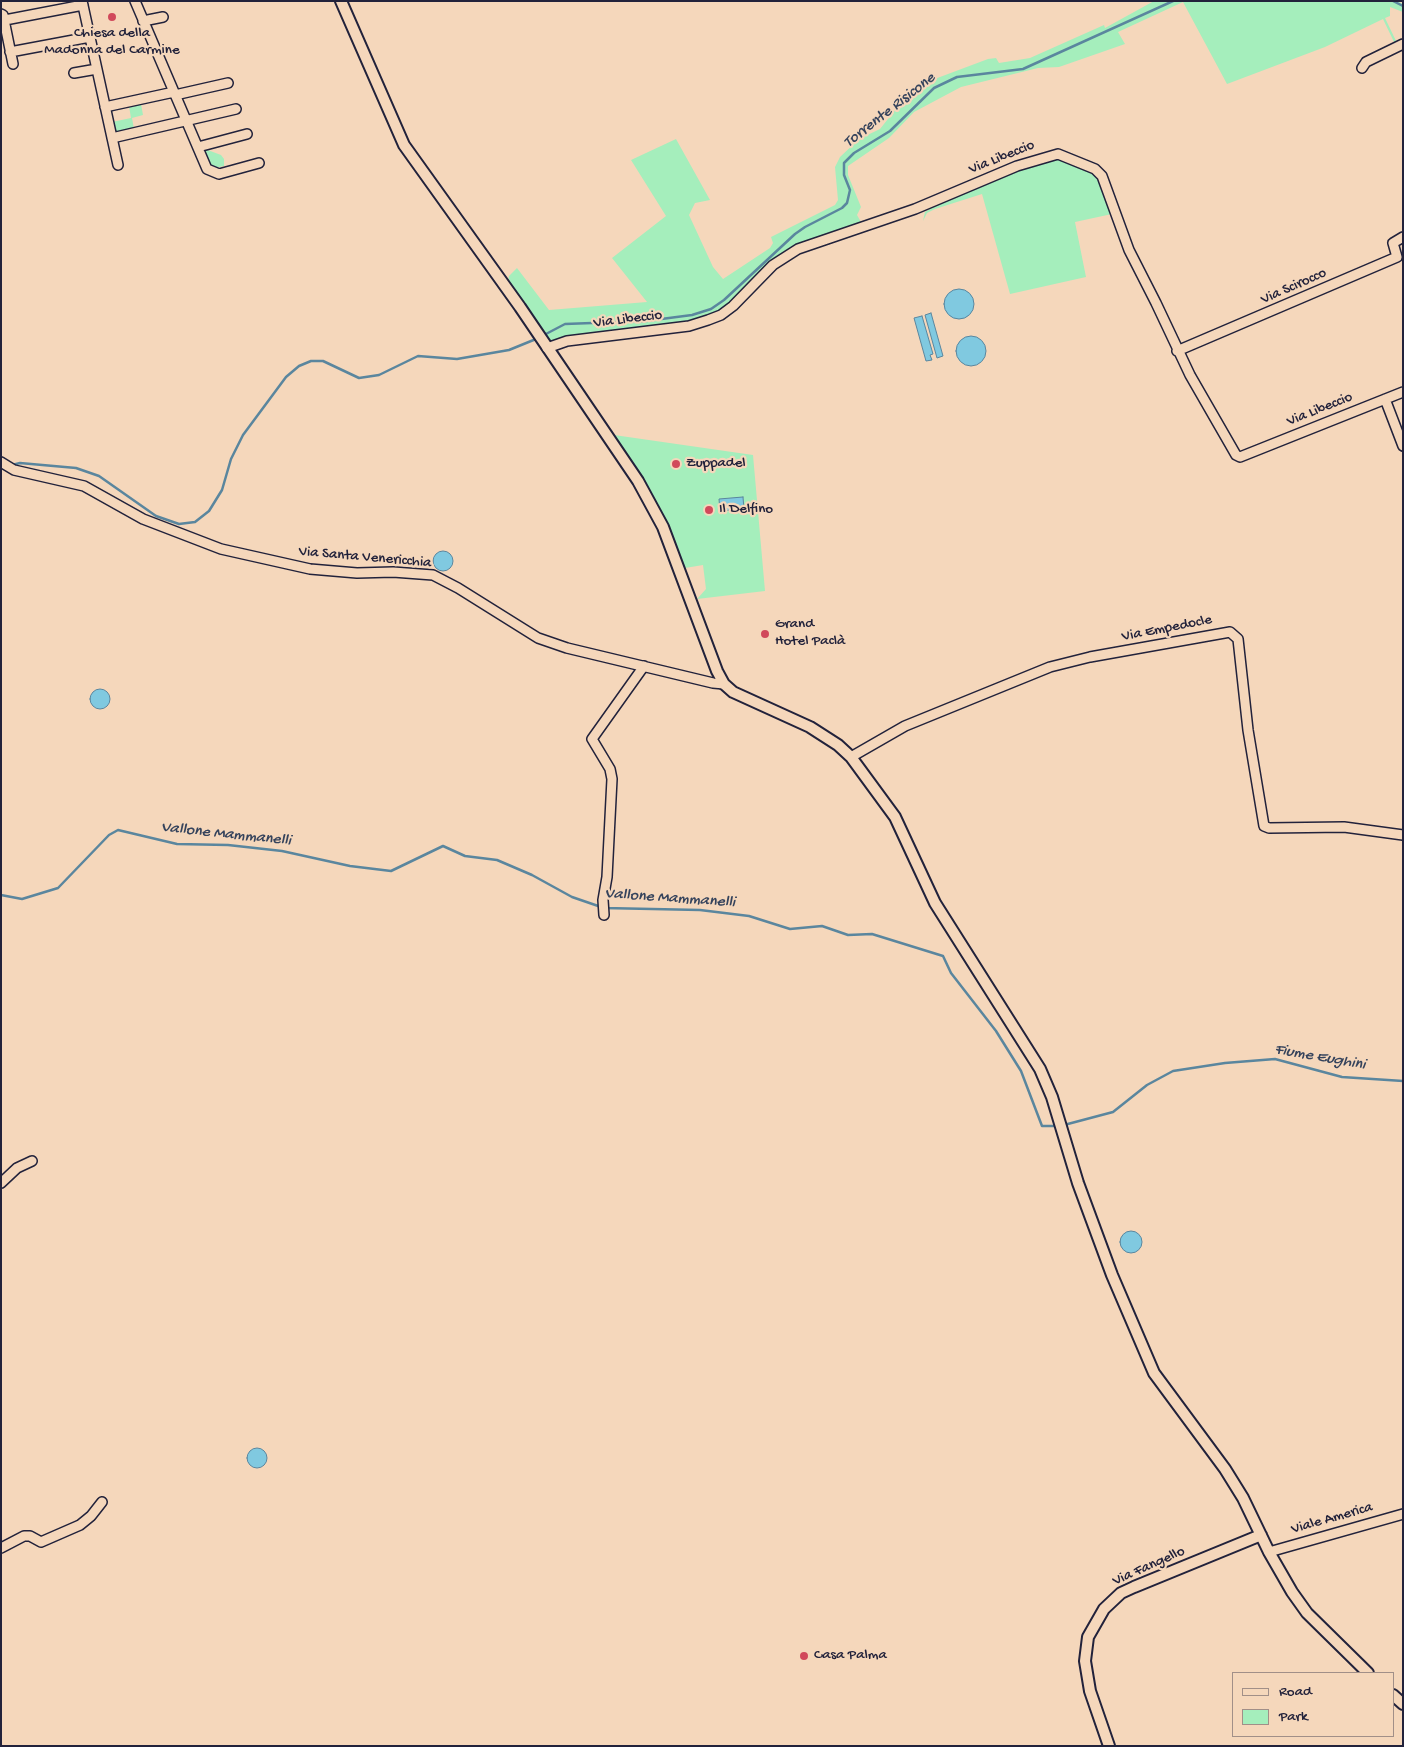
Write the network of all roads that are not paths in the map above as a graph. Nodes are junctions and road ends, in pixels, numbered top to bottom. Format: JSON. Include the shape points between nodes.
{"nodes":[{"id":1,"x":135,"y":1,"type":"edge"},
{"id":2,"x":341,"y":1,"type":"edge"},
{"id":3,"x":82,"y":3,"type":"edge"},
{"id":4,"x":3,"y":16,"type":"edge"},
{"id":5,"x":163,"y":17,"type":"dead end"},
{"id":6,"x":143,"y":22,"type":"junction"},
{"id":7,"x":90,"y":37,"type":"junction"},
{"id":8,"x":1403,"y":44,"type":"edge"},
{"id":9,"x":10,"y":52,"type":"junction"},
{"id":10,"x":12,"y":64,"type":"dead end"},
{"id":11,"x":1362,"y":68,"type":"dead end"},
{"id":12,"x":97,"y":69,"type":"junction"},
{"id":13,"x":74,"y":73,"type":"dead end"},
{"id":14,"x":228,"y":83,"type":"dead end"},
{"id":15,"x":174,"y":94,"type":"junction"},
{"id":16,"x":105,"y":107,"type":"junction"},
{"id":17,"x":236,"y":110,"type":"dead end"},
{"id":18,"x":186,"y":121,"type":"junction"},
{"id":19,"x":247,"y":134,"type":"dead end"},
{"id":20,"x":112,"y":138,"type":"junction"},
{"id":21,"x":198,"y":147,"type":"junction"},
{"id":22,"x":259,"y":163,"type":"dead end"},
{"id":23,"x":118,"y":165,"type":"dead end"},
{"id":24,"x":1403,"y":237,"type":"edge"},
{"id":25,"x":547,"y":348,"type":"junction"},
{"id":26,"x":1177,"y":351,"type":"junction"},
{"id":27,"x":1403,"y":392,"type":"edge"},
{"id":28,"x":1385,"y":399,"type":"junction"},
{"id":29,"x":1403,"y":446,"type":"edge"},
{"id":30,"x":1,"y":462,"type":"edge"},
{"id":31,"x":644,"y":666,"type":"junction"},
{"id":32,"x":724,"y":684,"type":"junction"},
{"id":33,"x":851,"y":757,"type":"junction"},
{"id":34,"x":1403,"y":836,"type":"edge"},
{"id":35,"x":604,"y":915,"type":"dead end"},
{"id":36,"x":32,"y":1161,"type":"dead end"},
{"id":37,"x":1,"y":1183,"type":"edge"},
{"id":38,"x":102,"y":1502,"type":"dead end"},
{"id":39,"x":1403,"y":1514,"type":"edge"},
{"id":40,"x":1261,"y":1535,"type":"junction"},
{"id":41,"x":1,"y":1548,"type":"edge"},
{"id":42,"x":1269,"y":1552,"type":"junction"},
{"id":43,"x":1367,"y":1672,"type":"edge"},
{"id":44,"x":1109,"y":1746,"type":"edge"}],
"edges":[{"from":1,"to":6,"type":"street"},
{"from":2,"to":25,"type":"street","via":[[404,145]]},
{"from":3,"to":4,"type":"street"},
{"from":3,"to":7,"type":"street"},
{"from":4,"to":9,"type":"street"},
{"from":5,"to":6,"type":"street"},
{"from":6,"to":15,"type":"street"},
{"from":7,"to":9,"type":"street"},
{"from":7,"to":12,"type":"street"},
{"from":8,"to":11,"type":"street","via":[[1366,62]]},
{"from":9,"to":10,"type":"street"},
{"from":12,"to":13,"type":"street"},
{"from":12,"to":16,"type":"street"},
{"from":14,"to":15,"type":"street"},
{"from":15,"to":16,"type":"street"},
{"from":15,"to":18,"type":"street"},
{"from":16,"to":20,"type":"street"},
{"from":17,"to":18,"type":"street"},
{"from":18,"to":20,"type":"street"},
{"from":18,"to":21,"type":"street"},
{"from":19,"to":21,"type":"street"},
{"from":20,"to":23,"type":"street"},
{"from":21,"to":22,"type":"street","via":[[207,169],[212,173]]},
{"from":24,"to":26,"type":"street","name":"Via Scirocco","via":[[1393,243],[1397,257]]},
{"from":25,"to":26,"type":"street","name":"Via Libeccio","via":[[567,341],[689,326],[708,320],[733,306],[773,265],[798,249],[915,209],[1017,166],[1058,154],[1095,169],[1102,176],[1129,250]]},
{"from":25,"to":32,"type":"street","via":[[627,463],[659,520]]},
{"from":26,"to":28,"type":"street","name":"Via Libeccio","via":[[1232,452],[1240,456]]},
{"from":27,"to":28,"type":"street","name":"Via Libeccio"},
{"from":28,"to":29,"type":"street"},
{"from":30,"to":31,"type":"street","name":"Via Santa Venericchia","via":[[14,470],[84,486],[143,519],[221,549],[310,569],[433,575],[538,638]]},
{"from":31,"to":32,"type":"street","name":"Via Santa Venericchia"},
{"from":31,"to":35,"type":"street","via":[[592,739],[610,769],[612,779]]},
{"from":32,"to":33,"type":"street","via":[[733,692],[828,737]]},
{"from":33,"to":34,"type":"street","name":"Via Empedocle","via":[[905,726],[1050,667],[1230,632],[1238,639],[1248,730],[1264,826],[1350,828]]},
{"from":33,"to":40,"type":"street","via":[[895,817],[935,902],[1040,1069],[1052,1097],[1071,1166],[1154,1373],[1225,1469]]},
{"from":36,"to":37,"type":"street","via":[[17,1168]]},
{"from":38,"to":41,"type":"street","via":[[80,1525],[42,1542],[24,1536]]},
{"from":39,"to":42,"type":"street","name":"Viale America"},
{"from":40,"to":42,"type":"street"},
{"from":40,"to":44,"type":"street","name":"Via Fangello","via":[[1121,1593],[1104,1609],[1088,1637],[1085,1661],[1090,1691]]},
{"from":42,"to":43,"type":"street","via":[[1307,1612]]}]}
